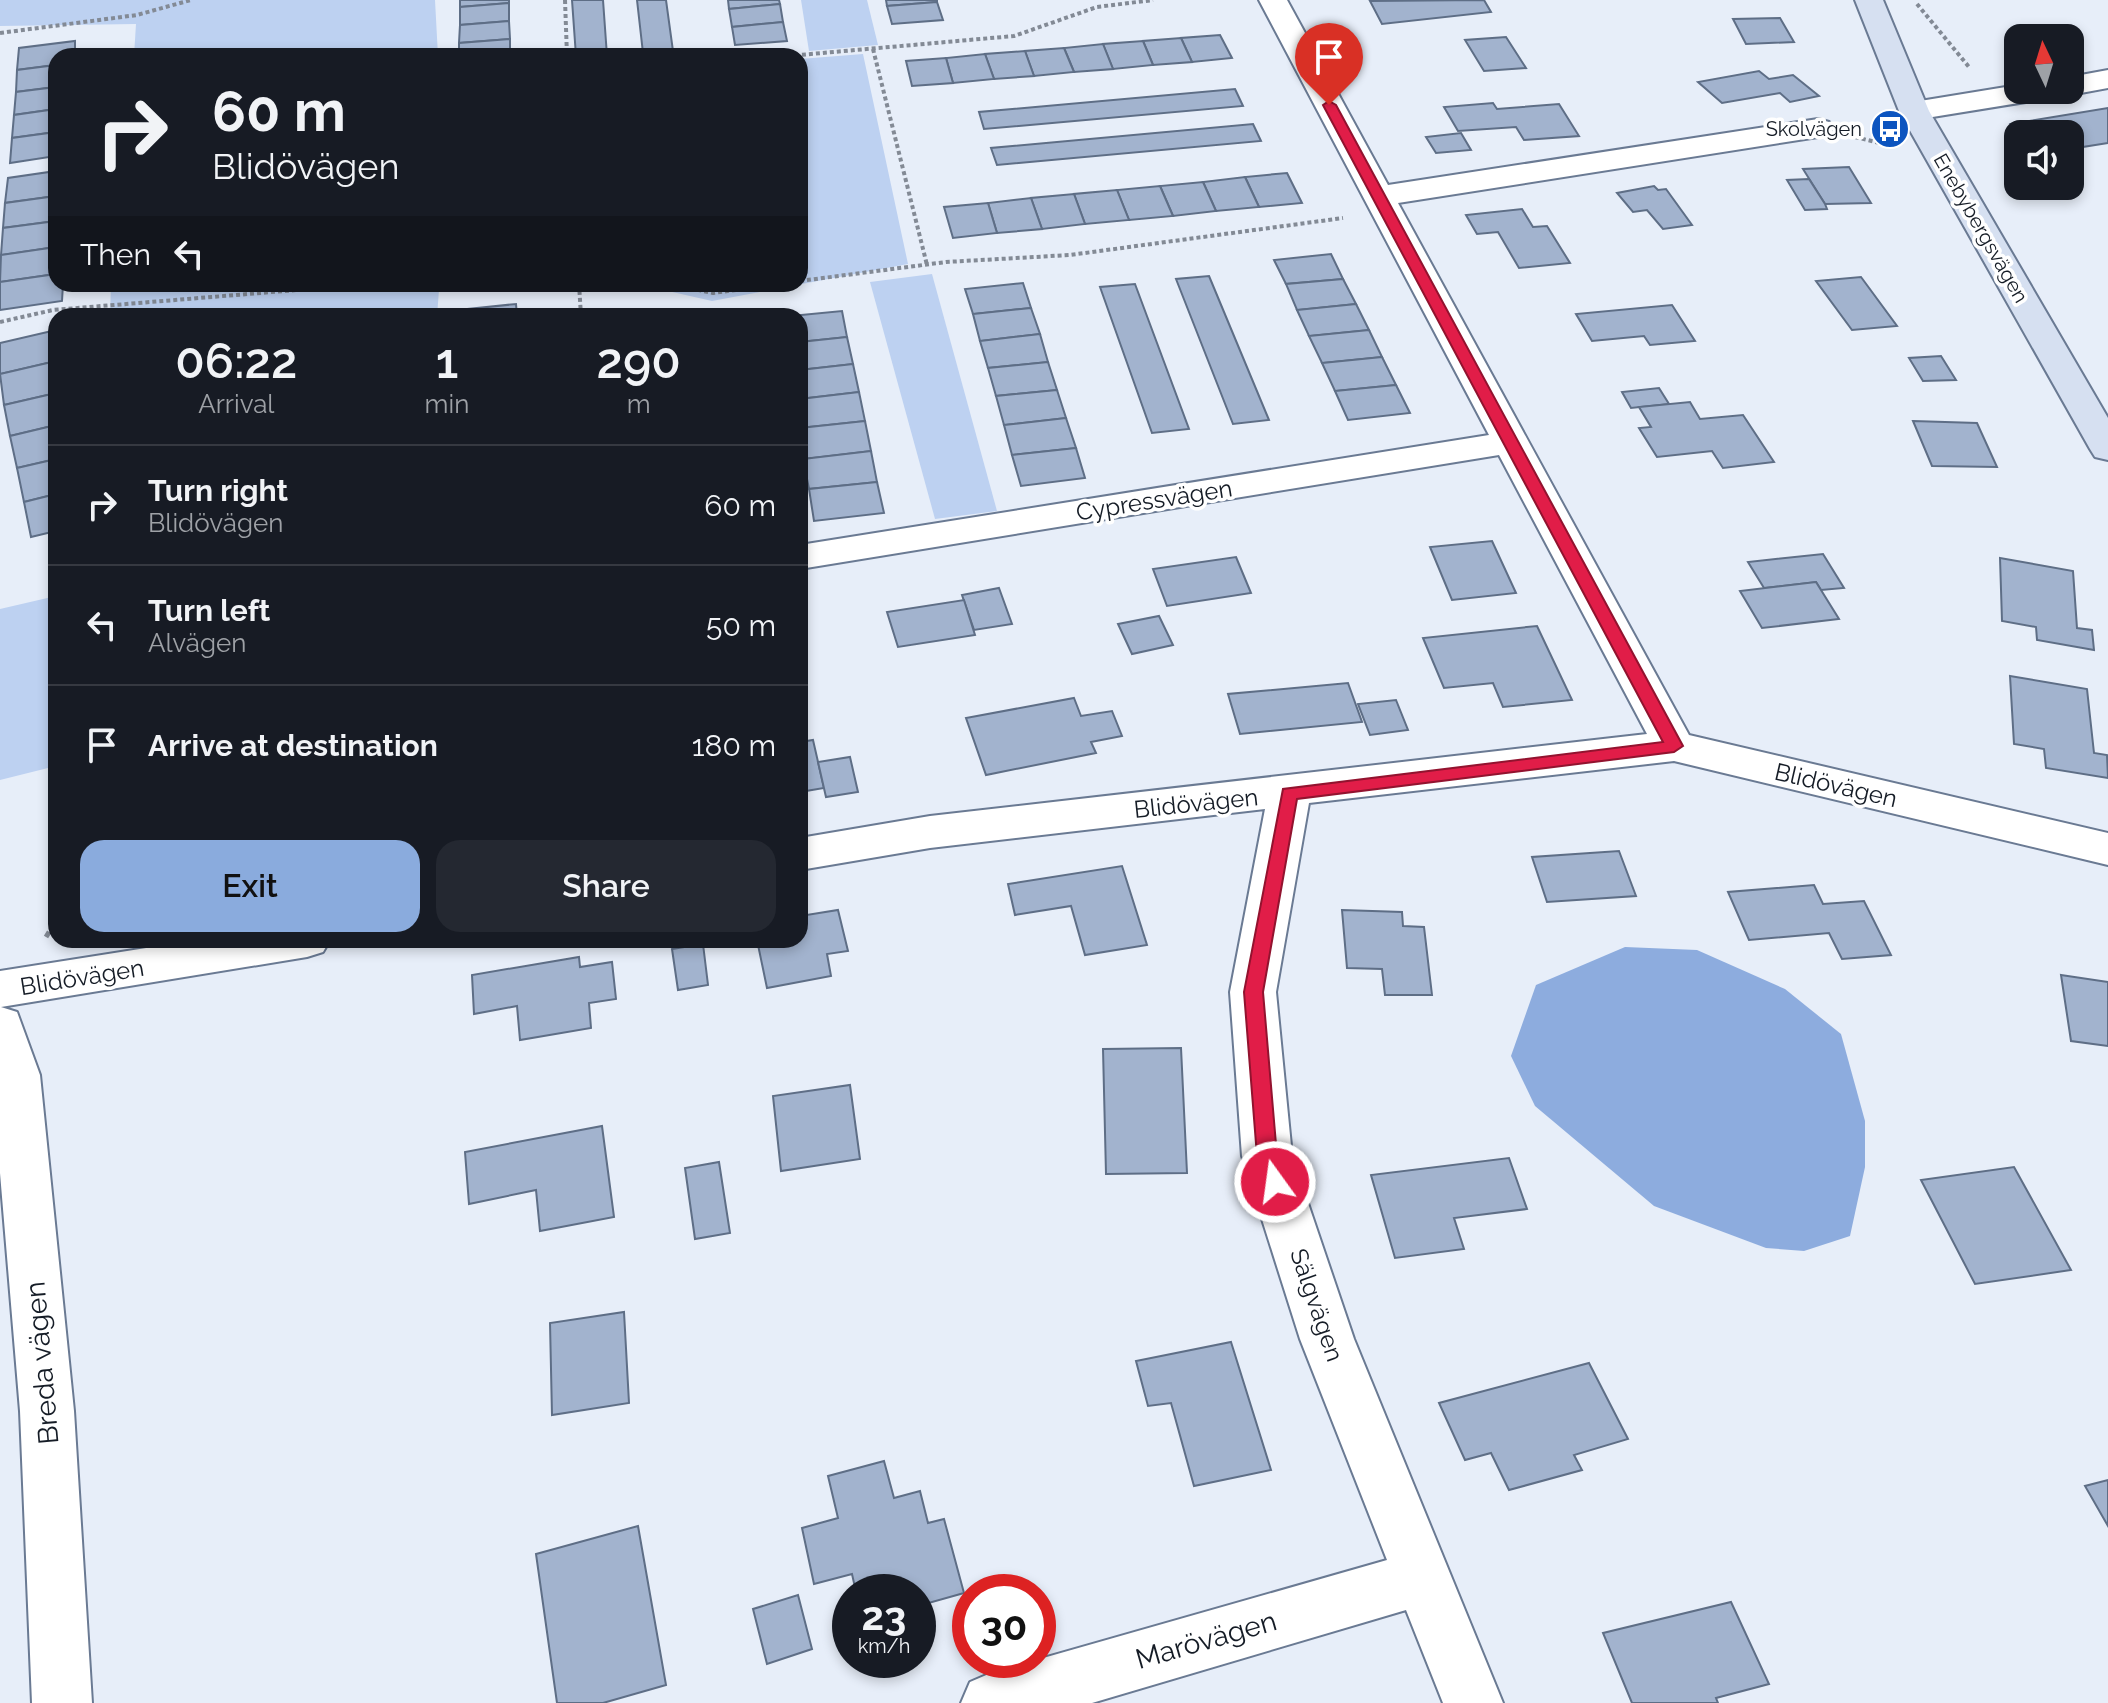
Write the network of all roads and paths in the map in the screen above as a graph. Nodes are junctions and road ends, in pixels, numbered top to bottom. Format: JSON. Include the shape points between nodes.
{"nodes":[{"id":1,"x":191,"y":0,"type":"edge"},
{"id":2,"x":565,"y":0,"type":"edge"},
{"id":3,"x":1153,"y":0,"type":"edge"},
{"id":4,"x":1273,"y":0,"type":"edge"},
{"id":5,"x":1869,"y":0,"type":"edge"},
{"id":6,"x":1913,"y":0,"type":"edge"},
{"id":7,"x":0,"y":33,"type":"edge"},
{"id":8,"x":567,"y":48,"type":"edge"},
{"id":9,"x":873,"y":49,"type":"junction"},
{"id":10,"x":808,"y":54,"type":"edge"},
{"id":11,"x":1973,"y":71,"type":"dead end"},
{"id":12,"x":2108,"y":79,"type":"edge"},
{"id":13,"x":2084,"y":83,"type":"edge"},
{"id":14,"x":2004,"y":96,"type":"edge"},
{"id":15,"x":1914,"y":111,"type":"junction"},
{"id":16,"x":1818,"y":128,"type":"joint"},
{"id":17,"x":1890,"y":145,"type":"dead end"},
{"id":18,"x":1383,"y":205,"type":"junction"},
{"id":19,"x":927,"y":265,"type":"junction"},
{"id":20,"x":808,"y":280,"type":"edge"},
{"id":21,"x":272,"y":292,"type":"edge"},
{"id":22,"x":77,"y":308,"type":"edge"},
{"id":23,"x":48,"y":311,"type":"edge"},
{"id":24,"x":0,"y":322,"type":"edge"},
{"id":25,"x":1508,"y":443,"type":"junction"},
{"id":26,"x":2108,"y":449,"type":"edge"},
{"id":27,"x":808,"y":556,"type":"edge"},
{"id":28,"x":1674,"y":746,"type":"junction"},
{"id":29,"x":1289,"y":793,"type":"junction"},
{"id":30,"x":2108,"y":849,"type":"edge"},
{"id":31,"x":808,"y":853,"type":"edge"},
{"id":32,"x":257,"y":948,"type":"edge"},
{"id":33,"x":0,"y":989,"type":"edge"},
{"id":34,"x":0,"y":1025,"type":"edge"},
{"id":35,"x":1420,"y":1578,"type":"junction"},
{"id":36,"x":62,"y":1703,"type":"edge"},
{"id":37,"x":991,"y":1703,"type":"edge"},
{"id":38,"x":1473,"y":1703,"type":"edge"}],
"edges":[{"from":1,"to":7,"type":"path","via":[[137,15]]},
{"from":2,"to":8,"type":"path"},
{"from":3,"to":9,"type":"path","via":[[1097,7],[1014,36]]},
{"from":4,"to":18,"type":"street"},
{"from":5,"to":15,"type":"main road","name":"Enebybergsvägen"},
{"from":6,"to":11,"type":"path"},
{"from":9,"to":10,"type":"path"},
{"from":9,"to":19,"type":"path"},
{"from":12,"to":13,"type":"street"},
{"from":14,"to":15,"type":"street"},
{"from":15,"to":26,"type":"main road","name":"Enebybergsvägen"},
{"from":16,"to":17,"type":"path"},
{"from":16,"to":18,"type":"street"},
{"from":18,"to":19,"type":"path","via":[[1070,255]]},
{"from":18,"to":25,"type":"street"},
{"from":19,"to":20,"type":"path"},
{"from":21,"to":22,"type":"path"},
{"from":23,"to":24,"type":"path"},
{"from":25,"to":27,"type":"street","name":"Cypressvägen"},
{"from":25,"to":28,"type":"street"},
{"from":28,"to":29,"type":"street","name":"Blidövägen"},
{"from":28,"to":30,"type":"street","name":"Blidövägen"},
{"from":29,"to":31,"type":"street","name":"Blidövägen","via":[[930,832]]},
{"from":29,"to":35,"type":"street","name":"Sälgvägen","via":[[1253,992],[1267,1156],[1327,1339]]},
{"from":32,"to":33,"type":"street","name":"Blidövägen"},
{"from":34,"to":36,"type":"street","name":"Breda vägen","via":[[16,1075],[46,1396]]},
{"from":35,"to":37,"type":"street","name":"Marövägen"},
{"from":35,"to":38,"type":"street","name":"Sälgvägen"}]}
